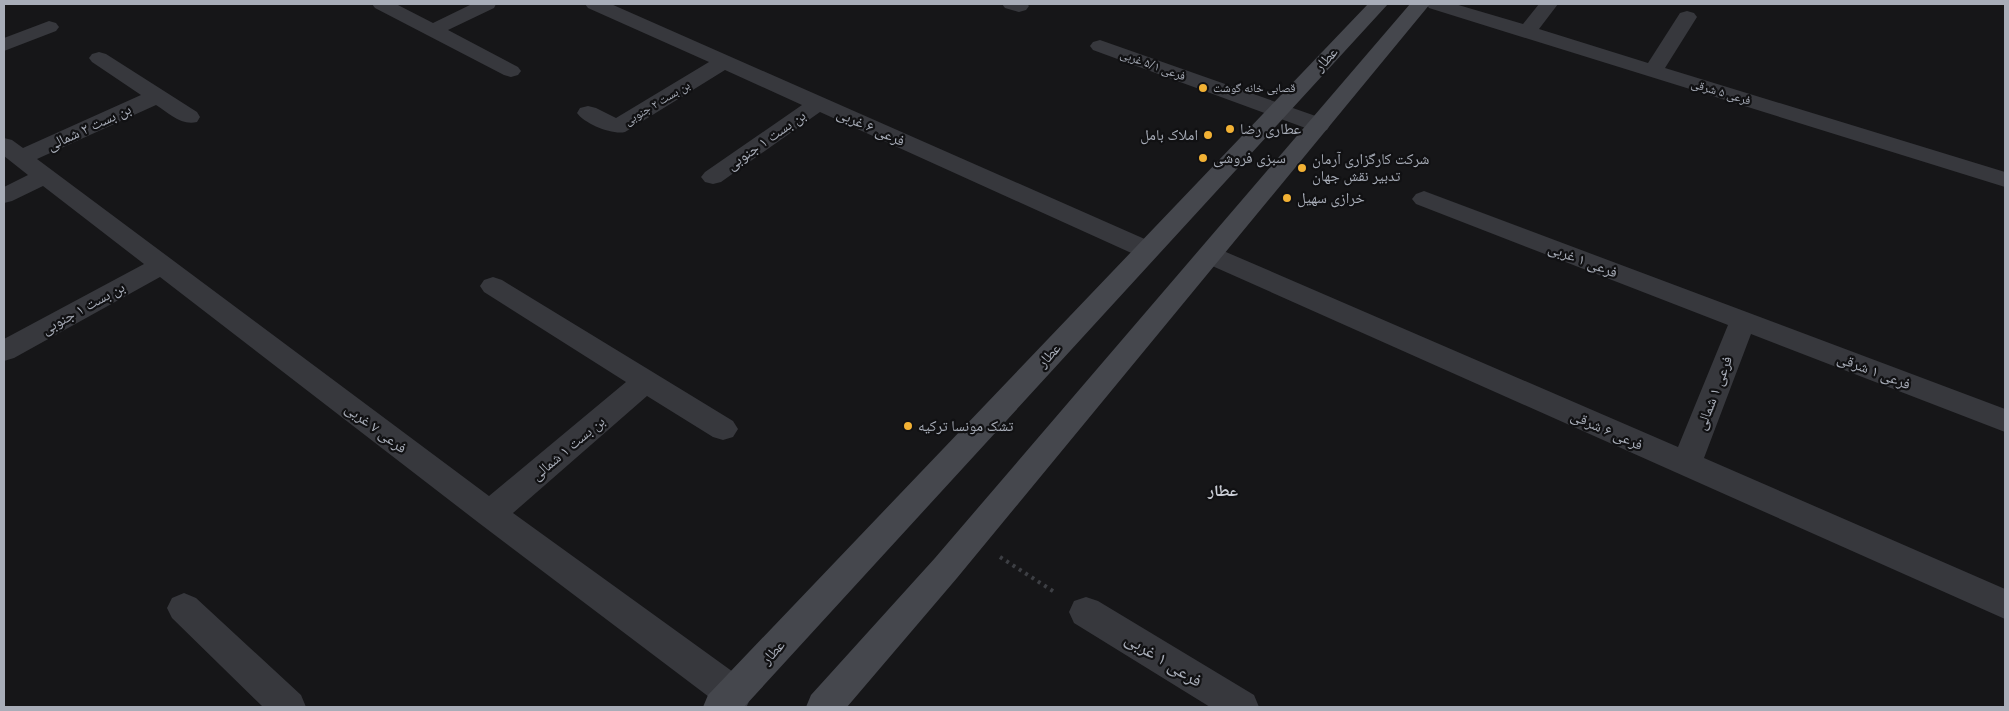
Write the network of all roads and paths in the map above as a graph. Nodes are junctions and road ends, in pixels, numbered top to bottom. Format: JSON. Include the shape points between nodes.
{"nodes":[{"id":1,"x":382,"y":4,"type":"edge"},
{"id":2,"x":488,"y":4,"type":"edge"},
{"id":3,"x":595,"y":4,"type":"edge"},
{"id":4,"x":1378,"y":4,"type":"edge"},
{"id":5,"x":1420,"y":4,"type":"edge"},
{"id":6,"x":1436,"y":4,"type":"edge"},
{"id":7,"x":1549,"y":4,"type":"edge"},
{"id":8,"x":1687,"y":17,"type":"dead end"},
{"id":9,"x":50,"y":27,"type":"dead end"},
{"id":10,"x":433,"y":30,"type":"junction"},
{"id":11,"x":1527,"y":32,"type":"junction"},
{"id":12,"x":4,"y":45,"type":"edge"},
{"id":13,"x":1100,"y":46,"type":"dead end"},
{"id":14,"x":99,"y":58,"type":"dead end"},
{"id":15,"x":724,"y":62,"type":"junction"},
{"id":16,"x":510,"y":71,"type":"dead end"},
{"id":17,"x":1653,"y":71,"type":"junction"},
{"id":18,"x":157,"y":96,"type":"junction"},
{"id":19,"x":818,"y":103,"type":"junction"},
{"id":20,"x":1279,"y":110,"type":"junction"},
{"id":21,"x":588,"y":113,"type":"dead end"},
{"id":22,"x":189,"y":117,"type":"dead end"},
{"id":23,"x":1319,"y":125,"type":"junction"},
{"id":24,"x":13,"y":152,"type":"edge"},
{"id":25,"x":44,"y":176,"type":"junction"},
{"id":26,"x":713,"y":177,"type":"dead end"},
{"id":27,"x":2005,"y":180,"type":"edge"},
{"id":28,"x":4,"y":196,"type":"edge"},
{"id":29,"x":1424,"y":199,"type":"dead end"},
{"id":30,"x":1147,"y":250,"type":"junction"},
{"id":31,"x":1210,"y":255,"type":"junction"},
{"id":32,"x":162,"y":265,"type":"junction"},
{"id":33,"x":493,"y":286,"type":"dead end"},
{"id":34,"x":1743,"y":320,"type":"junction"},
{"id":35,"x":4,"y":351,"type":"edge"},
{"id":36,"x":646,"y":381,"type":"junction"},
{"id":37,"x":2005,"y":421,"type":"edge"},
{"id":38,"x":722,"y":429,"type":"dead end"},
{"id":39,"x":1686,"y":465,"type":"junction"},
{"id":40,"x":490,"y":514,"type":"junction"},
{"id":41,"x":971,"y":539,"type":"junction"},
{"id":42,"x":2005,"y":604,"type":"edge"},
{"id":43,"x":184,"y":608,"type":"dead end"},
{"id":44,"x":1086,"y":612,"type":"joint"},
{"id":45,"x":727,"y":701,"type":"edge"},
{"id":46,"x":288,"y":707,"type":"edge"},
{"id":47,"x":824,"y":707,"type":"edge"},
{"id":48,"x":1241,"y":707,"type":"edge"}],
"edges":[{"from":1,"to":10,"type":"street"},
{"from":2,"to":10,"type":"street"},
{"from":3,"to":15,"type":"street","name":"فرعی ۶ غربی"},
{"from":4,"to":20,"type":"main road","name":"عطار"},
{"from":5,"to":23,"type":"main road"},
{"from":6,"to":11,"type":"street","name":"فرعی ۵ شرقی"},
{"from":7,"to":11,"type":"street"},
{"from":8,"to":17,"type":"street"},
{"from":9,"to":12,"type":"street"},
{"from":10,"to":16,"type":"street"},
{"from":11,"to":17,"type":"street","name":"فرعی ۵ شرقی"},
{"from":13,"to":20,"type":"street","name":"فرعی ۵/۱ غربی"},
{"from":14,"to":18,"type":"street"},
{"from":15,"to":19,"type":"street","name":"فرعی ۶ غربی"},
{"from":15,"to":21,"type":"street","name":"بن بست ۲ جنوبی","via":[[617,127]]},
{"from":17,"to":27,"type":"street","name":"فرعی ۵ شرقی"},
{"from":18,"to":22,"type":"street"},
{"from":18,"to":24,"type":"street","name":"بن بست ۲ شمالی"},
{"from":19,"to":26,"type":"street","name":"بن بست ۱ جنوبی"},
{"from":19,"to":30,"type":"street","name":"فرعی ۶ غربی"},
{"from":20,"to":23,"type":"street","name":"فرعی ۵/۱ غربی"},
{"from":20,"to":30,"type":"main road","name":"عطار"},
{"from":23,"to":31,"type":"main road"},
{"from":24,"to":25,"type":"street","name":"فرعی ۷ غربی"},
{"from":25,"to":28,"type":"street"},
{"from":25,"to":32,"type":"street","name":"فرعی ۷ غربی"},
{"from":29,"to":34,"type":"street","name":"فرعی ۱ غربی"},
{"from":30,"to":45,"type":"main road","name":"عطار"},
{"from":31,"to":39,"type":"street","name":"فرعی ۶ شرقی"},
{"from":31,"to":41,"type":"main road"},
{"from":32,"to":35,"type":"street","name":"بن بست ۱ جنوبی"},
{"from":32,"to":40,"type":"street","name":"فرعی ۷ غربی"},
{"from":33,"to":36,"type":"street"},
{"from":34,"to":37,"type":"street","name":"فرعی ۱ شرقی"},
{"from":34,"to":39,"type":"street","name":"فرعی ۱ شمالی"},
{"from":36,"to":38,"type":"street"},
{"from":36,"to":40,"type":"street","name":"بن بست ۱ شمالی"},
{"from":39,"to":42,"type":"street","name":"فرعی ۶ شرقی"},
{"from":40,"to":45,"type":"street","name":"فرعی ۷ غربی"},
{"from":41,"to":44,"type":"path"},
{"from":41,"to":47,"type":"main road"},
{"from":43,"to":46,"type":"street"},
{"from":44,"to":48,"type":"street","name":"فرعی ۱ غربی"}]}
